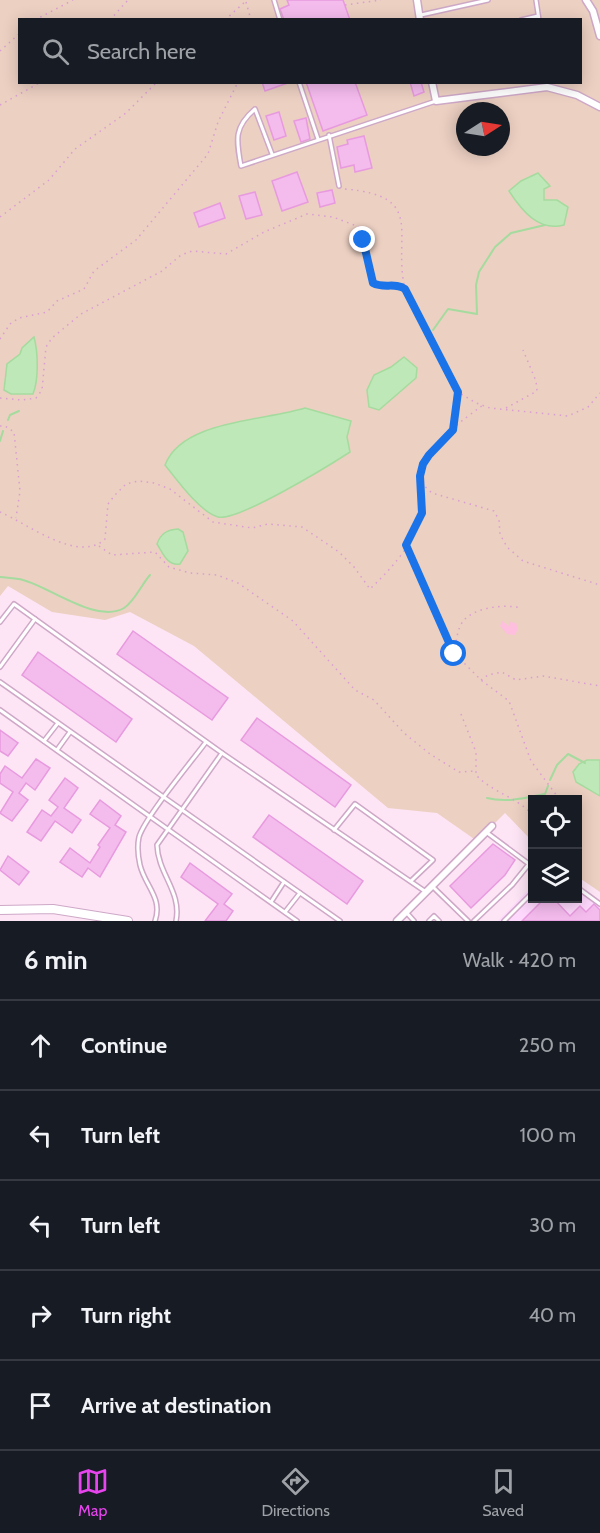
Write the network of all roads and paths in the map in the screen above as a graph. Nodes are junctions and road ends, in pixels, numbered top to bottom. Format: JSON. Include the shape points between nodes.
{"nodes":[{"id":1,"x":73,"y":0,"type":"edge"},
{"id":2,"x":128,"y":0,"type":"edge"},
{"id":3,"x":274,"y":0,"type":"edge"},
{"id":4,"x":381,"y":0,"type":"edge"},
{"id":5,"x":417,"y":0,"type":"edge"},
{"id":6,"x":488,"y":0,"type":"edge"},
{"id":7,"x":536,"y":0,"type":"edge"},
{"id":8,"x":586,"y":0,"type":"edge"},
{"id":9,"x":246,"y":1,"type":"edge"},
{"id":10,"x":345,"y":5,"type":"dead end"},
{"id":11,"x":420,"y":17,"type":"edge"},
{"id":12,"x":538,"y":17,"type":"edge"},
{"id":13,"x":39,"y":18,"type":"edge"},
{"id":14,"x":112,"y":18,"type":"edge"},
{"id":15,"x":227,"y":18,"type":"edge"},
{"id":16,"x":250,"y":18,"type":"edge"},
{"id":17,"x":279,"y":18,"type":"edge"},
{"id":18,"x":18,"y":35,"type":"edge"},
{"id":19,"x":600,"y":36,"type":"edge"},
{"id":20,"x":0,"y":51,"type":"edge"},
{"id":21,"x":37,"y":84,"type":"edge"},
{"id":22,"x":155,"y":84,"type":"edge"},
{"id":23,"x":237,"y":84,"type":"edge"},
{"id":24,"x":300,"y":84,"type":"edge"},
{"id":25,"x":432,"y":84,"type":"edge"},
{"id":26,"x":547,"y":85,"type":"edge"},
{"id":27,"x":435,"y":101,"type":"junction"},
{"id":28,"x":0,"y":105,"type":"edge"},
{"id":29,"x":600,"y":107,"type":"edge"},
{"id":30,"x":329,"y":135,"type":"junction"},
{"id":31,"x":318,"y":139,"type":"junction"},
{"id":32,"x":272,"y":154,"type":"junction"},
{"id":33,"x":339,"y":186,"type":"joint"},
{"id":34,"x":0,"y":217,"type":"edge"},
{"id":35,"x":405,"y":289,"type":"junction"},
{"id":36,"x":0,"y":339,"type":"edge"},
{"id":37,"x":523,"y":351,"type":"dead end"},
{"id":38,"x":458,"y":392,"type":"junction"},
{"id":39,"x":600,"y":393,"type":"edge"},
{"id":40,"x":0,"y":398,"type":"edge"},
{"id":41,"x":483,"y":405,"type":"junction"},
{"id":42,"x":506,"y":409,"type":"junction"},
{"id":43,"x":0,"y":426,"type":"edge"},
{"id":44,"x":453,"y":430,"type":"junction"},
{"id":45,"x":421,"y":483,"type":"junction"},
{"id":46,"x":0,"y":512,"type":"edge"},
{"id":47,"x":16,"y":519,"type":"junction"},
{"id":48,"x":406,"y":545,"type":"junction"},
{"id":49,"x":98,"y":546,"type":"junction"},
{"id":50,"x":600,"y":585,"type":"edge"},
{"id":51,"x":521,"y":608,"type":"dead end"},
{"id":52,"x":35,"y":619,"type":"junction"},
{"id":53,"x":0,"y":622,"type":"edge"},
{"id":54,"x":454,"y":654,"type":"junction"},
{"id":55,"x":0,"y":667,"type":"edge"},
{"id":56,"x":480,"y":680,"type":"junction"},
{"id":57,"x":0,"y":682,"type":"edge"},
{"id":58,"x":600,"y":686,"type":"edge"},
{"id":59,"x":0,"y":710,"type":"edge"},
{"id":60,"x":461,"y":714,"type":"dead end"},
{"id":61,"x":58,"y":723,"type":"junction"},
{"id":62,"x":70,"y":732,"type":"junction"},
{"id":63,"x":44,"y":741,"type":"junction"},
{"id":64,"x":206,"y":742,"type":"junction"},
{"id":65,"x":57,"y":750,"type":"junction"},
{"id":66,"x":222,"y":753,"type":"junction"},
{"id":67,"x":476,"y":771,"type":"junction"},
{"id":68,"x":556,"y":795,"type":"edge"},
{"id":69,"x":165,"y":798,"type":"junction"},
{"id":70,"x":182,"y":811,"type":"junction"},
{"id":71,"x":528,"y":811,"type":"edge"},
{"id":72,"x":152,"y":816,"type":"junction"},
{"id":73,"x":492,"y":826,"type":"dead end"},
{"id":74,"x":168,"y":828,"type":"junction"},
{"id":75,"x":334,"y":830,"type":"junction"},
{"id":76,"x":486,"y":832,"type":"junction"},
{"id":77,"x":284,"y":882,"type":"junction"},
{"id":78,"x":411,"y":882,"type":"junction"},
{"id":79,"x":432,"y":886,"type":"junction"},
{"id":80,"x":582,"y":891,"type":"edge"},
{"id":81,"x":426,"y":892,"type":"junction"},
{"id":82,"x":300,"y":893,"type":"junction"},
{"id":83,"x":528,"y":897,"type":"edge"},
{"id":84,"x":271,"y":902,"type":"junction"},
{"id":85,"x":600,"y":904,"type":"edge"},
{"id":86,"x":0,"y":910,"type":"edge"},
{"id":87,"x":285,"y":912,"type":"junction"},
{"id":88,"x":406,"y":912,"type":"junction"},
{"id":89,"x":128,"y":921,"type":"edge"},
{"id":90,"x":155,"y":921,"type":"edge"},
{"id":91,"x":176,"y":921,"type":"edge"},
{"id":92,"x":297,"y":921,"type":"edge"},
{"id":93,"x":340,"y":921,"type":"edge"},
{"id":94,"x":397,"y":921,"type":"edge"},
{"id":95,"x":414,"y":921,"type":"edge"},
{"id":96,"x":429,"y":921,"type":"edge"},
{"id":97,"x":439,"y":921,"type":"edge"},
{"id":98,"x":468,"y":921,"type":"edge"},
{"id":99,"x":474,"y":921,"type":"edge"},
{"id":100,"x":504,"y":921,"type":"edge"}],
"edges":[{"from":1,"to":13,"type":"path"},
{"from":2,"to":14,"type":"path"},
{"from":3,"to":17,"type":"lane"},
{"from":4,"to":10,"type":"path"},
{"from":5,"to":11,"type":"street"},
{"from":6,"to":11,"type":"lane"},
{"from":7,"to":12,"type":"lane"},
{"from":8,"to":19,"type":"street"},
{"from":9,"to":15,"type":"path"},
{"from":9,"to":16,"type":"path"},
{"from":18,"to":20,"type":"path"},
{"from":21,"to":28,"type":"path"},
{"from":22,"to":34,"type":"path","via":[[126,113],[75,149],[49,180]]},
{"from":23,"to":36,"type":"path","via":[[218,122],[208,154],[136,240],[94,271],[84,289],[57,301],[47,312],[19,318]]},
{"from":24,"to":31,"type":"lane"},
{"from":25,"to":27,"type":"street"},
{"from":26,"to":27,"type":"street"},
{"from":26,"to":29,"type":"street"},
{"from":27,"to":30,"type":"lane"},
{"from":30,"to":31,"type":"lane"},
{"from":30,"to":33,"type":"lane"},
{"from":31,"to":32,"type":"lane"},
{"from":32,"to":32,"type":"lane","via":[[241,166],[237,142],[241,121],[255,109]]},
{"from":33,"to":35,"type":"path","via":[[379,194],[399,213]]},
{"from":35,"to":38,"type":"path"},
{"from":35,"to":40,"type":"path","via":[[373,283],[362,228],[333,217],[307,214],[226,254],[192,251],[181,255],[162,271],[90,309],[46,347],[42,390],[36,398]]},
{"from":37,"to":42,"type":"path","via":[[537,391]]},
{"from":38,"to":41,"type":"path"},
{"from":38,"to":44,"type":"path"},
{"from":39,"to":42,"type":"path","via":[[588,407],[568,416]]},
{"from":41,"to":42,"type":"path"},
{"from":41,"to":44,"type":"path"},
{"from":43,"to":47,"type":"path","via":[[14,432],[20,491]]},
{"from":44,"to":45,"type":"path","via":[[429,455]]},
{"from":45,"to":48,"type":"path","via":[[422,513]]},
{"from":45,"to":50,"type":"path","via":[[432,493],[494,511],[507,547],[523,561]]},
{"from":46,"to":47,"type":"path"},
{"from":47,"to":49,"type":"path","via":[[77,549]]},
{"from":48,"to":49,"type":"path","via":[[370,589],[339,552],[302,527],[268,524],[252,528],[213,522],[170,489],[138,481],[126,484],[108,504],[105,539]]},
{"from":48,"to":54,"type":"path"},
{"from":49,"to":67,"type":"path","via":[[112,555],[155,552],[169,567],[217,575],[238,583],[293,621],[355,690],[374,700],[430,754],[459,772]]},
{"from":51,"to":54,"type":"path","via":[[476,612],[463,621]]},
{"from":52,"to":53,"type":"lane","via":[[14,604]]},
{"from":52,"to":55,"type":"lane"},
{"from":52,"to":64,"type":"lane"},
{"from":54,"to":56,"type":"path"},
{"from":56,"to":58,"type":"path","via":[[502,672],[516,680],[543,676]]},
{"from":56,"to":68,"type":"path","via":[[510,701],[531,761]]},
{"from":57,"to":61,"type":"lane"},
{"from":59,"to":63,"type":"lane"},
{"from":60,"to":67,"type":"path","via":[[476,752]]},
{"from":61,"to":62,"type":"lane"},
{"from":61,"to":63,"type":"lane"},
{"from":62,"to":65,"type":"lane"},
{"from":62,"to":69,"type":"lane"},
{"from":63,"to":65,"type":"lane"},
{"from":64,"to":66,"type":"lane"},
{"from":64,"to":69,"type":"lane"},
{"from":65,"to":72,"type":"lane"},
{"from":66,"to":70,"type":"lane"},
{"from":66,"to":75,"type":"lane"},
{"from":67,"to":71,"type":"path","via":[[488,787],[509,796]]},
{"from":69,"to":70,"type":"lane"},
{"from":69,"to":72,"type":"lane"},
{"from":70,"to":74,"type":"lane"},
{"from":70,"to":77,"type":"lane"},
{"from":72,"to":74,"type":"lane"},
{"from":72,"to":90,"type":"lane","via":[[140,834],[138,856],[159,908]]},
{"from":73,"to":76,"type":"street"},
{"from":74,"to":84,"type":"lane"},
{"from":74,"to":91,"type":"lane","via":[[157,845],[174,890]]},
{"from":75,"to":78,"type":"lane"},
{"from":75,"to":78,"type":"lane","via":[[355,804],[433,860]]},
{"from":76,"to":79,"type":"street"},
{"from":76,"to":99,"type":"lane","via":[[529,864],[513,885]]},
{"from":77,"to":82,"type":"lane"},
{"from":77,"to":84,"type":"lane"},
{"from":78,"to":81,"type":"lane"},
{"from":79,"to":81,"type":"street"},
{"from":79,"to":98,"type":"lane"},
{"from":80,"to":85,"type":"lane"},
{"from":81,"to":88,"type":"street"},
{"from":82,"to":87,"type":"lane"},
{"from":82,"to":93,"type":"lane"},
{"from":83,"to":100,"type":"lane"},
{"from":84,"to":87,"type":"lane"},
{"from":86,"to":89,"type":"street","via":[[53,909]]},
{"from":87,"to":92,"type":"lane"},
{"from":88,"to":94,"type":"street"},
{"from":88,"to":95,"type":"lane"},
{"from":96,"to":97,"type":"lane","via":[[434,916]]}]}
